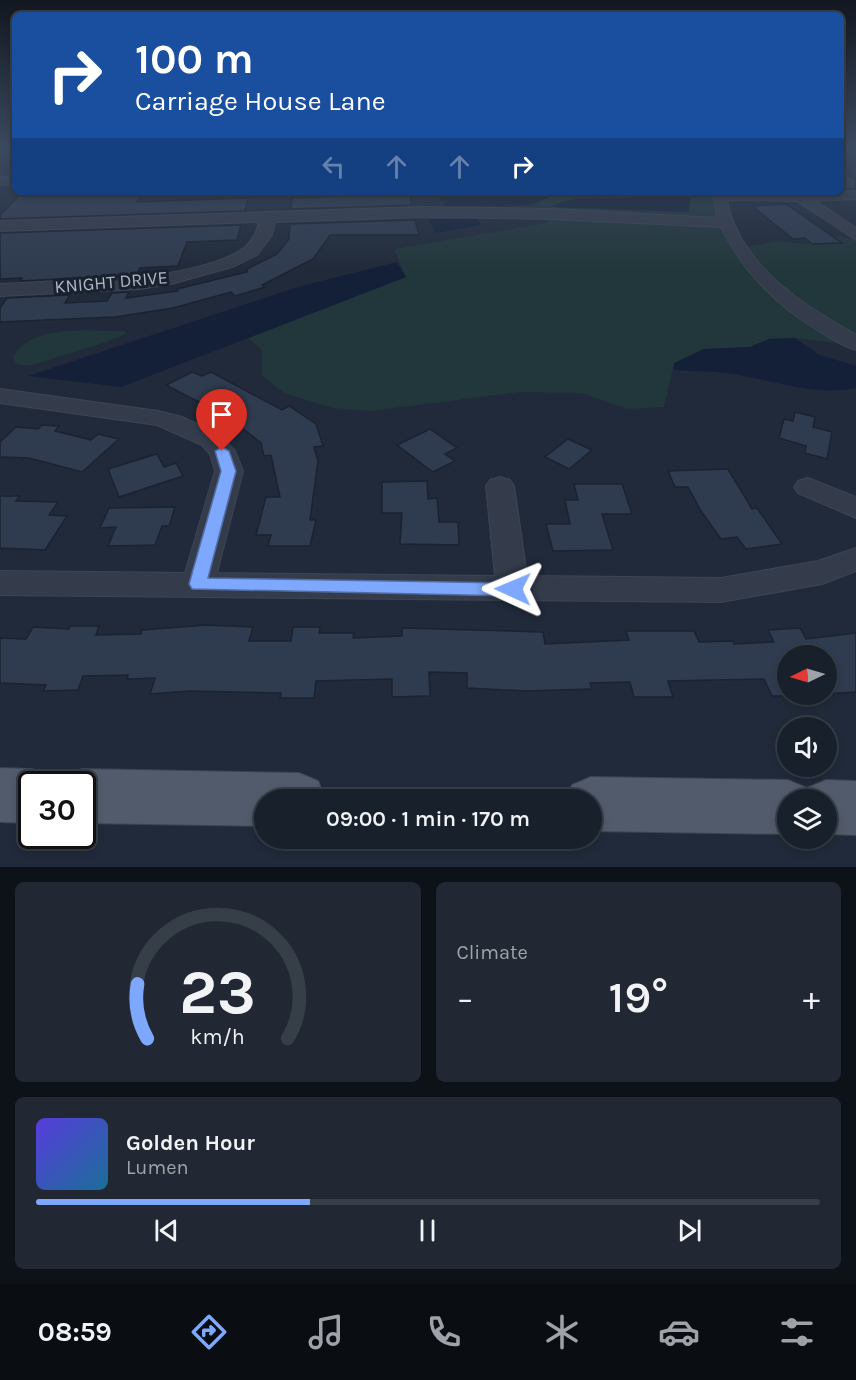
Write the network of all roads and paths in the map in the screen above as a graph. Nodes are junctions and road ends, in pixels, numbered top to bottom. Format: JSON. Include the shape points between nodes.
{"nodes":[{"id":1,"x":719,"y":195,"type":"edge"},
{"id":2,"x":746,"y":195,"type":"edge"},
{"id":3,"x":856,"y":195,"type":"edge"},
{"id":4,"x":800,"y":197,"type":"junction"},
{"id":5,"x":268,"y":217,"type":"junction"},
{"id":6,"x":728,"y":224,"type":"junction"},
{"id":7,"x":0,"y":226,"type":"edge"},
{"id":8,"x":856,"y":235,"type":"edge"},
{"id":9,"x":0,"y":290,"type":"edge"},
{"id":10,"x":856,"y":344,"type":"edge"},
{"id":11,"x":0,"y":396,"type":"edge"},
{"id":12,"x":500,"y":486,"type":"dead end"},
{"id":13,"x":808,"y":487,"type":"dead end"},
{"id":14,"x":856,"y":508,"type":"edge"},
{"id":15,"x":856,"y":559,"type":"edge"},
{"id":16,"x":0,"y":583,"type":"edge"},
{"id":17,"x":198,"y":584,"type":"junction"},
{"id":18,"x":513,"y":589,"type":"junction"},
{"id":19,"x":0,"y":795,"type":"edge"},
{"id":20,"x":18,"y":796,"type":"edge"},
{"id":21,"x":96,"y":796,"type":"edge"},
{"id":22,"x":254,"y":799,"type":"edge"},
{"id":23,"x":602,"y":804,"type":"edge"},
{"id":24,"x":777,"y":807,"type":"edge"},
{"id":25,"x":837,"y":807,"type":"edge"},
{"id":26,"x":856,"y":808,"type":"edge"}],
"edges":[{"from":1,"to":6,"type":"street"},
{"from":2,"to":4,"type":"street"},
{"from":3,"to":4,"type":"street"},
{"from":4,"to":8,"type":"street"},
{"from":5,"to":6,"type":"street","via":[[506,213]]},
{"from":5,"to":7,"type":"street"},
{"from":5,"to":9,"type":"street","name":"KNIGHT DRIVE","via":[[264,235],[251,251],[226,263],[164,280]]},
{"from":6,"to":10,"type":"street","via":[[749,265],[764,282],[802,312]]},
{"from":11,"to":17,"type":"street","via":[[158,418],[211,440],[222,451],[229,471]]},
{"from":12,"to":18,"type":"street"},
{"from":13,"to":14,"type":"street"},
{"from":15,"to":18,"type":"street","via":[[822,572],[721,590]]},
{"from":16,"to":17,"type":"street"},
{"from":17,"to":18,"type":"street"},
{"from":19,"to":20,"type":"main road"},
{"from":21,"to":22,"type":"main road"},
{"from":23,"to":24,"type":"main road"},
{"from":25,"to":26,"type":"main road"}]}
